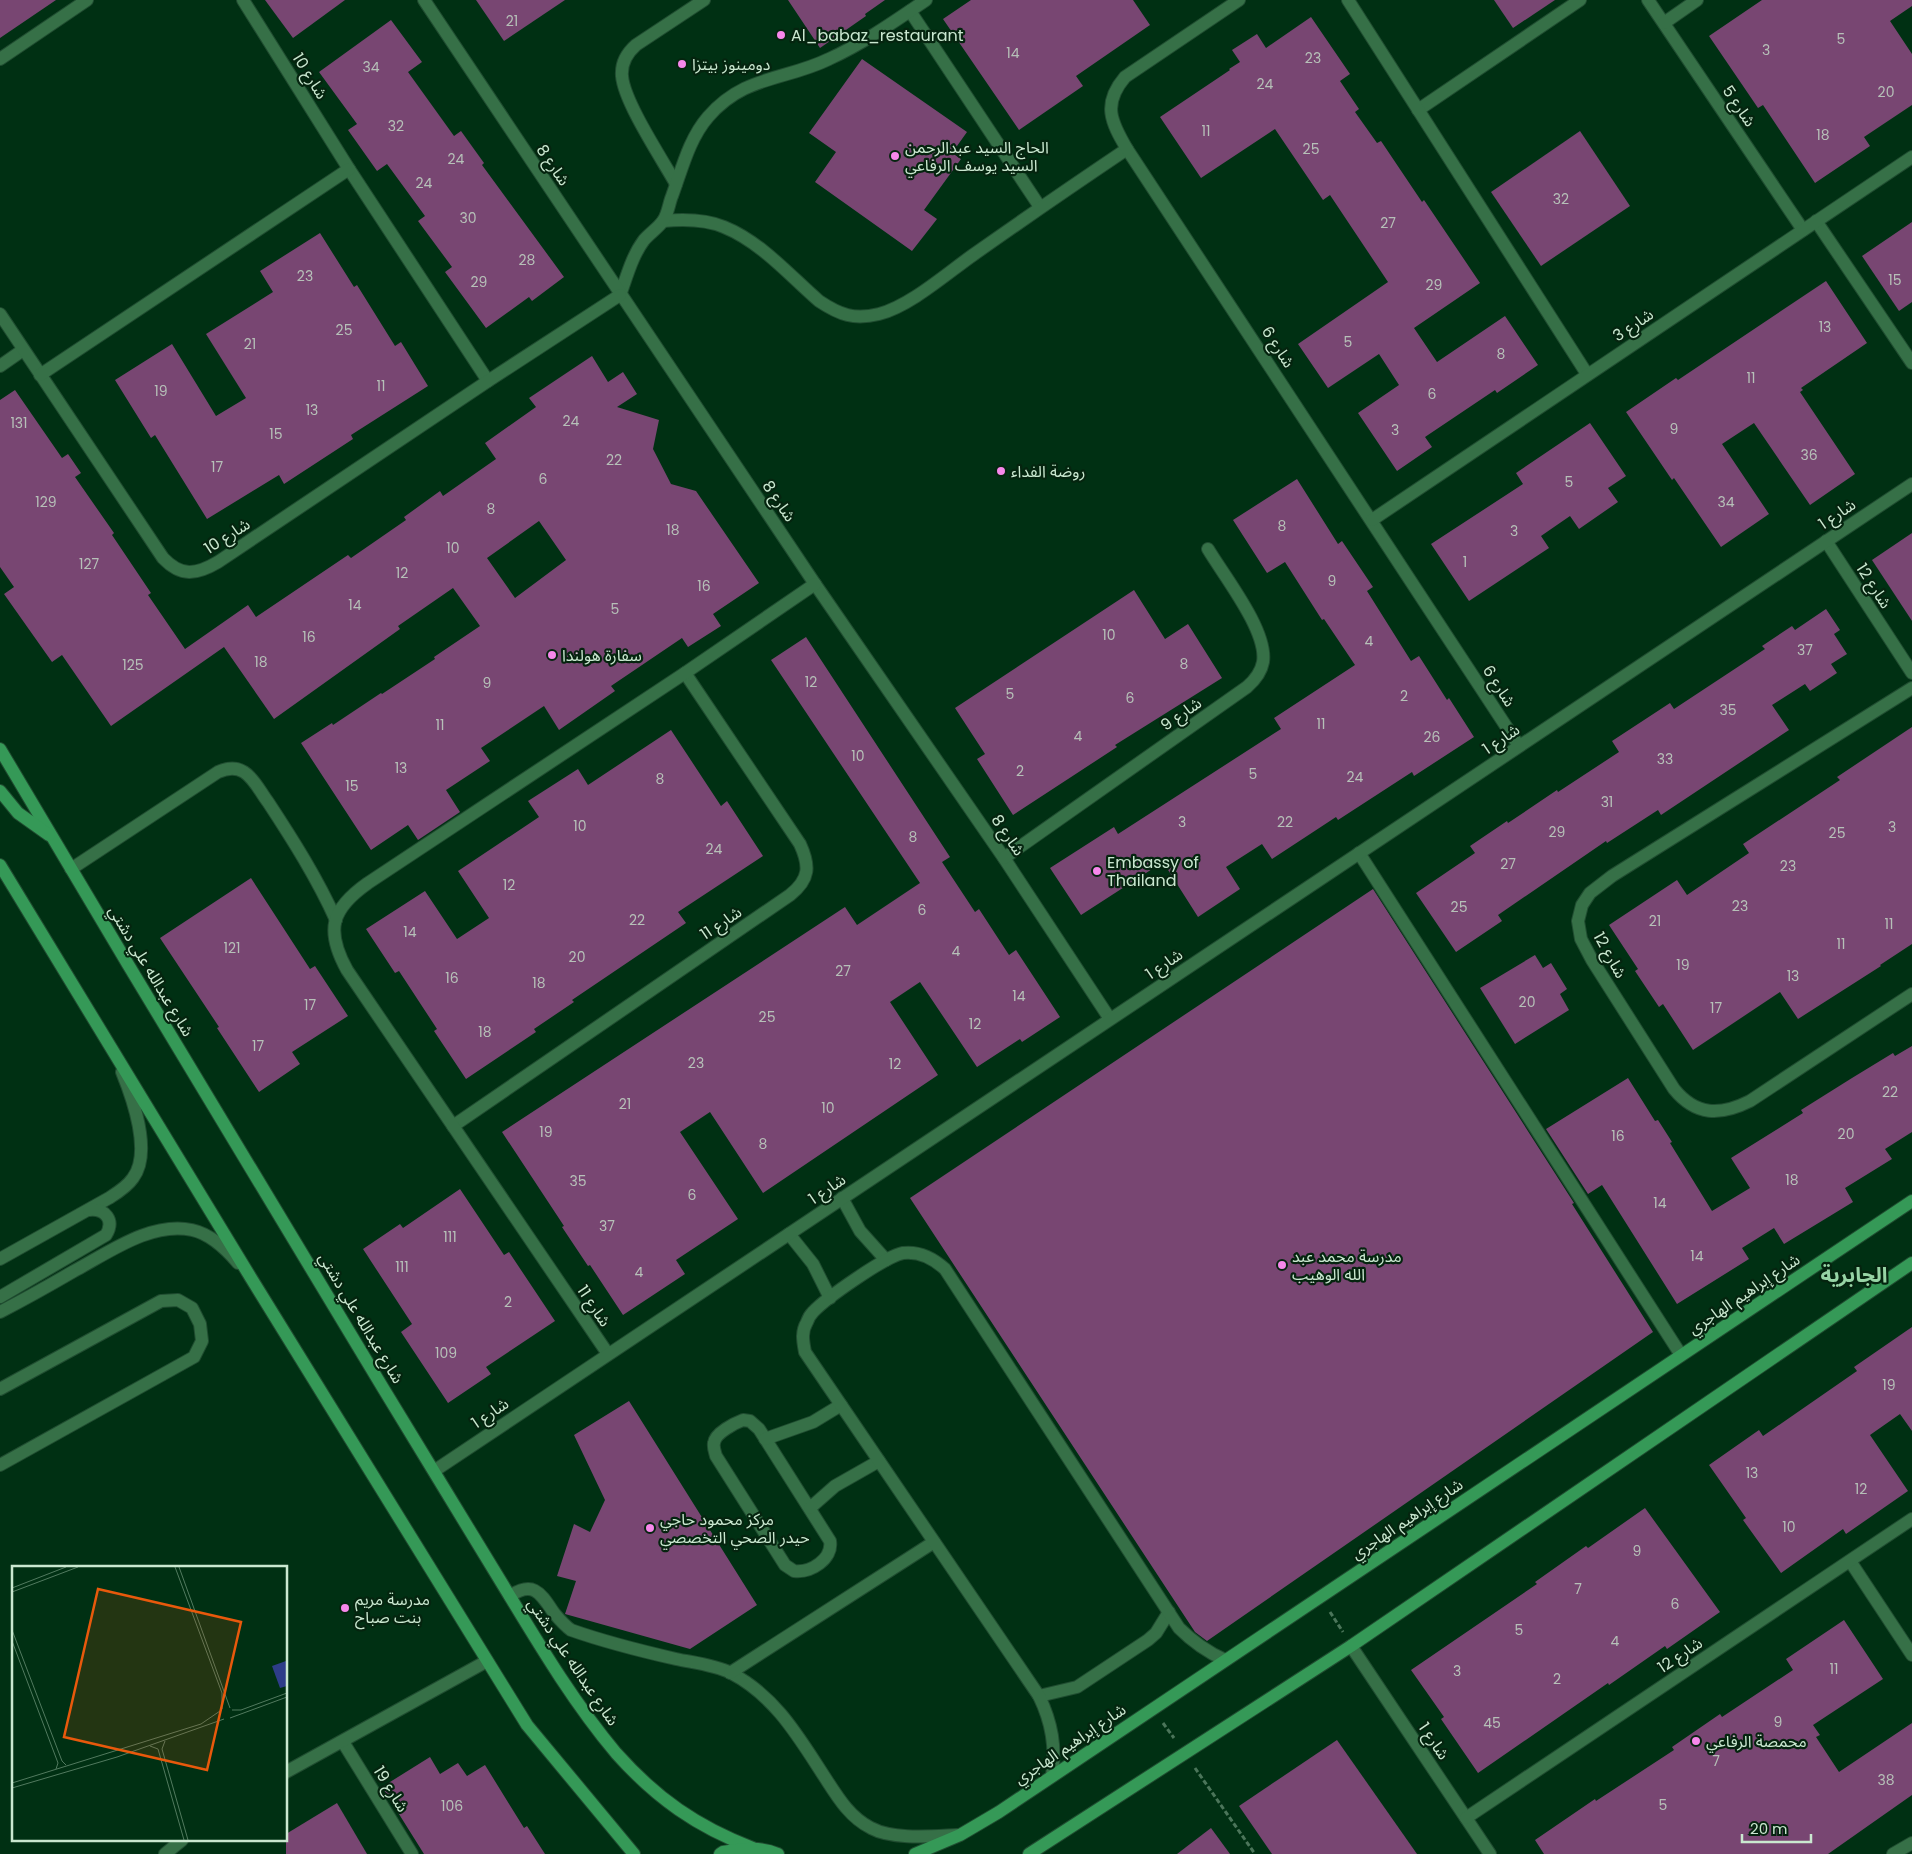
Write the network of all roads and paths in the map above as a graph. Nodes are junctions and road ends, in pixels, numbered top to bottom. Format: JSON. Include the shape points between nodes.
{"nodes":[{"id":1,"x":86,"y":0,"type":"edge"},
{"id":2,"x":243,"y":0,"type":"edge"},
{"id":3,"x":424,"y":0,"type":"edge"},
{"id":4,"x":704,"y":0,"type":"edge"},
{"id":5,"x":926,"y":0,"type":"edge"},
{"id":6,"x":1239,"y":0,"type":"edge"},
{"id":7,"x":1348,"y":0,"type":"edge"},
{"id":8,"x":1580,"y":0,"type":"edge"},
{"id":9,"x":1648,"y":0,"type":"edge"},
{"id":10,"x":1697,"y":0,"type":"edge"},
{"id":11,"x":910,"y":11,"type":"junction"},
{"id":12,"x":1664,"y":23,"type":"junction"},
{"id":13,"x":0,"y":58,"type":"edge"},
{"id":14,"x":1418,"y":110,"type":"junction"},
{"id":15,"x":1128,"y":149,"type":"junction"},
{"id":16,"x":1912,"y":157,"type":"edge"},
{"id":17,"x":350,"y":170,"type":"junction"},
{"id":18,"x":676,"y":184,"type":"junction"},
{"id":19,"x":1040,"y":207,"type":"junction"},
{"id":20,"x":663,"y":221,"type":"junction"},
{"id":21,"x":1816,"y":221,"type":"junction"},
{"id":22,"x":1803,"y":230,"type":"junction"},
{"id":23,"x":620,"y":295,"type":"junction"},
{"id":24,"x":0,"y":314,"type":"edge"},
{"id":25,"x":23,"y":350,"type":"junction"},
{"id":26,"x":1912,"y":363,"type":"edge"},
{"id":27,"x":0,"y":366,"type":"edge"},
{"id":28,"x":1587,"y":374,"type":"junction"},
{"id":29,"x":40,"y":375,"type":"junction"},
{"id":30,"x":488,"y":381,"type":"junction"},
{"id":31,"x":1912,"y":484,"type":"edge"},
{"id":32,"x":1372,"y":520,"type":"junction"},
{"id":33,"x":1826,"y":541,"type":"junction"},
{"id":34,"x":1208,"y":549,"type":"dead end"},
{"id":35,"x":815,"y":584,"type":"junction"},
{"id":36,"x":685,"y":673,"type":"junction"},
{"id":37,"x":1912,"y":673,"type":"edge"},
{"id":38,"x":1912,"y":688,"type":"edge"},
{"id":39,"x":1519,"y":746,"type":"junction"},
{"id":40,"x":0,"y":749,"type":"edge"},
{"id":41,"x":0,"y":791,"type":"edge"},
{"id":42,"x":52,"y":836,"type":"junction"},
{"id":43,"x":1359,"y":853,"type":"junction"},
{"id":44,"x":1004,"y":858,"type":"junction"},
{"id":45,"x":0,"y":865,"type":"edge"},
{"id":46,"x":71,"y":869,"type":"junction"},
{"id":47,"x":336,"y":920,"type":"junction"},
{"id":48,"x":1912,"y":994,"type":"edge"},
{"id":49,"x":1110,"y":1019,"type":"junction"},
{"id":50,"x":113,"y":1052,"type":"junction"},
{"id":51,"x":453,"y":1126,"type":"junction"},
{"id":52,"x":842,"y":1198,"type":"junction"},
{"id":53,"x":1912,"y":1201,"type":"edge"},
{"id":54,"x":89,"y":1210,"type":"junction"},
{"id":55,"x":789,"y":1234,"type":"junction"},
{"id":56,"x":0,"y":1259,"type":"edge"},
{"id":57,"x":886,"y":1260,"type":"junction"},
{"id":58,"x":1912,"y":1261,"type":"edge"},
{"id":59,"x":251,"y":1278,"type":"junction"},
{"id":60,"x":0,"y":1297,"type":"edge"},
{"id":61,"x":830,"y":1298,"type":"junction"},
{"id":62,"x":0,"y":1312,"type":"edge"},
{"id":63,"x":608,"y":1354,"type":"junction"},
{"id":64,"x":1682,"y":1356,"type":"junction"},
{"id":65,"x":0,"y":1390,"type":"edge"},
{"id":66,"x":841,"y":1405,"type":"junction"},
{"id":67,"x":766,"y":1439,"type":"junction"},
{"id":68,"x":878,"y":1461,"type":"junction"},
{"id":69,"x":0,"y":1465,"type":"edge"},
{"id":70,"x":434,"y":1471,"type":"junction"},
{"id":71,"x":810,"y":1508,"type":"junction"},
{"id":72,"x":1912,"y":1519,"type":"edge"},
{"id":73,"x":934,"y":1542,"type":"junction"},
{"id":74,"x":1850,"y":1561,"type":"junction"},
{"id":75,"x":510,"y":1596,"type":"junction"},
{"id":76,"x":1321,"y":1597,"type":"junction"},
{"id":77,"x":1168,"y":1612,"type":"junction"},
{"id":78,"x":1351,"y":1646,"type":"junction"},
{"id":79,"x":1912,"y":1655,"type":"edge"},
{"id":80,"x":1225,"y":1660,"type":"junction"},
{"id":81,"x":487,"y":1661,"type":"junction"},
{"id":82,"x":730,"y":1673,"type":"junction"},
{"id":83,"x":1038,"y":1696,"type":"junction"},
{"id":84,"x":1153,"y":1708,"type":"junction"},
{"id":85,"x":343,"y":1742,"type":"junction"},
{"id":86,"x":1185,"y":1753,"type":"junction"},
{"id":87,"x":288,"y":1771,"type":"edge"},
{"id":88,"x":1052,"y":1776,"type":"junction"},
{"id":89,"x":1466,"y":1818,"type":"junction"},
{"id":90,"x":960,"y":1835,"type":"junction"},
{"id":91,"x":180,"y":1842,"type":"edge"},
{"id":92,"x":1912,"y":1843,"type":"edge"},
{"id":93,"x":754,"y":1848,"type":"junction"},
{"id":94,"x":165,"y":1854,"type":"edge"},
{"id":95,"x":412,"y":1854,"type":"edge"},
{"id":96,"x":634,"y":1854,"type":"edge"},
{"id":97,"x":720,"y":1854,"type":"edge"},
{"id":98,"x":778,"y":1854,"type":"edge"},
{"id":99,"x":915,"y":1854,"type":"edge"},
{"id":100,"x":1029,"y":1854,"type":"edge"},
{"id":101,"x":1254,"y":1854,"type":"edge"},
{"id":102,"x":1490,"y":1854,"type":"edge"},
{"id":103,"x":1893,"y":1854,"type":"edge"}],
"edges":[{"from":1,"to":13,"type":"street"},
{"from":2,"to":17,"type":"street","name":"شارع 10"},
{"from":3,"to":23,"type":"street","name":"شارع 8"},
{"from":4,"to":18,"type":"street","via":[[636,45],[623,67],[628,100]]},
{"from":5,"to":11,"type":"street"},
{"from":6,"to":15,"type":"street","name":"شارع 6","via":[[1134,69],[1118,85],[1110,111]]},
{"from":7,"to":14,"type":"street"},
{"from":8,"to":14,"type":"street"},
{"from":9,"to":12,"type":"street","name":"شارع 5"},
{"from":10,"to":12,"type":"street"},
{"from":11,"to":18,"type":"street","via":[[828,60],[748,86],[725,100],[698,132]]},
{"from":11,"to":19,"type":"street"},
{"from":12,"to":22,"type":"street","name":"شارع 5"},
{"from":14,"to":28,"type":"street"},
{"from":15,"to":19,"type":"street"},
{"from":15,"to":32,"type":"street","name":"شارع 6"},
{"from":16,"to":21,"type":"street","name":"شارع 3"},
{"from":17,"to":29,"type":"street"},
{"from":17,"to":30,"type":"street","name":"شارع 10"},
{"from":18,"to":20,"type":"street"},
{"from":19,"to":20,"type":"street","via":[[910,300],[866,316],[842,315],[829,308],[759,249],[724,227],[692,220]]},
{"from":20,"to":23,"type":"street","via":[[640,246]]},
{"from":21,"to":22,"type":"street","name":"شارع 3"},
{"from":21,"to":26,"type":"street"},
{"from":22,"to":28,"type":"street","name":"شارع 3"},
{"from":23,"to":30,"type":"street","name":"شارع 10"},
{"from":23,"to":35,"type":"street","name":"شارع 8"},
{"from":24,"to":25,"type":"street","name":"شارع 10"},
{"from":25,"to":27,"type":"street"},
{"from":25,"to":29,"type":"street","name":"شارع 10"},
{"from":28,"to":32,"type":"street","name":"شارع 3"},
{"from":29,"to":30,"type":"street","name":"شارع 10","via":[[163,558],[176,570],[191,573],[218,562]]},
{"from":31,"to":33,"type":"street","name":"شارع 1"},
{"from":32,"to":39,"type":"street","name":"شارع 6"},
{"from":33,"to":37,"type":"street","name":"شارع 12"},
{"from":33,"to":39,"type":"street","name":"شارع 1"},
{"from":34,"to":44,"type":"street","name":"شارع 9","via":[[1260,636],[1263,661],[1256,678]]},
{"from":35,"to":36,"type":"street","name":"شارع 11"},
{"from":35,"to":44,"type":"street","name":"شارع 8"},
{"from":36,"to":47,"type":"street","name":"شارع 11","via":[[368,883],[348,900]]},
{"from":36,"to":51,"type":"street","name":"شارع 11","via":[[800,844],[807,862],[804,881],[790,895]]},
{"from":38,"to":48,"type":"street","name":"شارع 12","via":[[1605,881],[1585,899],[1578,921],[1585,948],[1674,1090],[1690,1105],[1701,1109],[1721,1111],[1750,1101]]},
{"from":39,"to":43,"type":"street","name":"شارع 1"},
{"from":40,"to":42,"type":"main road","name":"شارع عبدالله علي دشتي"},
{"from":41,"to":42,"type":"main road","via":[[18,813]]},
{"from":42,"to":46,"type":"main road","name":"شارع عبدالله علي دشتي"},
{"from":43,"to":49,"type":"street","name":"شارع 1"},
{"from":43,"to":64,"type":"street"},
{"from":44,"to":49,"type":"street","name":"شارع 8"},
{"from":45,"to":50,"type":"main road"},
{"from":46,"to":47,"type":"street","via":[[218,772],[237,769],[250,776],[288,832],[314,874]]},
{"from":46,"to":70,"type":"main road","name":"شارع عبدالله علي دشتي"},
{"from":47,"to":51,"type":"street","name":"شارع 11","via":[[333,940],[347,970]]},
{"from":49,"to":52,"type":"street","name":"شارع 1"},
{"from":50,"to":54,"type":"street","via":[[133,1106],[141,1154],[133,1178],[119,1192]]},
{"from":50,"to":59,"type":"main road"},
{"from":51,"to":63,"type":"street","name":"شارع 11"},
{"from":52,"to":55,"type":"street","name":"شارع 1"},
{"from":52,"to":57,"type":"street","via":[[860,1231]]},
{"from":53,"to":64,"type":"main road","name":"شارع إبراهيم الهاجري"},
{"from":54,"to":56,"type":"street"},
{"from":54,"to":60,"type":"street","via":[[99,1209],[105,1214],[109,1222],[106,1235]]},
{"from":55,"to":61,"type":"street","via":[[812,1264]]},
{"from":55,"to":63,"type":"street","name":"شارع 1"},
{"from":57,"to":61,"type":"street"},
{"from":57,"to":77,"type":"street","via":[[904,1253],[915,1253],[936,1261],[945,1269]]},
{"from":58,"to":78,"type":"main road"},
{"from":59,"to":62,"type":"street","via":[[208,1236],[192,1230],[174,1229],[125,1243]]},
{"from":59,"to":81,"type":"main road"},
{"from":61,"to":66,"type":"street","via":[[812,1312],[802,1338],[805,1352]]},
{"from":63,"to":70,"type":"street","name":"شارع 1"},
{"from":64,"to":76,"type":"main road","name":"شارع إبراهيم الهاجري"},
{"from":65,"to":69,"type":"street","via":[[161,1301],[178,1300],[192,1308],[200,1324],[202,1341],[194,1357]]},
{"from":66,"to":67,"type":"street","via":[[805,1426]]},
{"from":66,"to":68,"type":"street"},
{"from":67,"to":71,"type":"street"},
{"from":67,"to":71,"type":"street","via":[[755,1424],[743,1420],[718,1436],[713,1444],[716,1456],[785,1565],[794,1572],[823,1561],[830,1552],[830,1541]]},
{"from":68,"to":71,"type":"street","via":[[835,1486]]},
{"from":68,"to":73,"type":"street"},
{"from":70,"to":75,"type":"main road","name":"شارع عبدالله علي دشتي"},
{"from":72,"to":74,"type":"street","name":"شارع 12"},
{"from":73,"to":82,"type":"street"},
{"from":73,"to":83,"type":"street"},
{"from":74,"to":79,"type":"street"},
{"from":74,"to":89,"type":"street","name":"شارع 12"},
{"from":75,"to":82,"type":"street","via":[[520,1590],[532,1589],[543,1596],[571,1630]]},
{"from":75,"to":93,"type":"main road","name":"شارع عبدالله علي دشتي","via":[[585,1714],[641,1779],[696,1822]]},
{"from":76,"to":78,"type":"path"},
{"from":76,"to":80,"type":"main road","name":"شارع إبراهيم الهاجري"},
{"from":77,"to":80,"type":"street","via":[[1193,1641]]},
{"from":77,"to":83,"type":"street","via":[[1148,1640],[1077,1687]]},
{"from":78,"to":86,"type":"main road"},
{"from":78,"to":89,"type":"street","name":"شارع 1"},
{"from":80,"to":84,"type":"main road","name":"شارع إبراهيم الهاجري"},
{"from":81,"to":85,"type":"street"},
{"from":81,"to":96,"type":"main road","via":[[527,1726]]},
{"from":82,"to":90,"type":"street","via":[[773,1703],[842,1804],[856,1818],[884,1833]]},
{"from":83,"to":88,"type":"street","via":[[1052,1727]]},
{"from":84,"to":86,"type":"path"},
{"from":84,"to":88,"type":"main road","name":"شارع إبراهيم الهاجري"},
{"from":85,"to":87,"type":"street"},
{"from":85,"to":95,"type":"street","name":"شارع 19"},
{"from":86,"to":100,"type":"main road"},
{"from":86,"to":101,"type":"path"},
{"from":88,"to":90,"type":"main road","name":"شارع إبراهيم الهاجري"},
{"from":89,"to":102,"type":"street","name":"شارع 1"},
{"from":90,"to":99,"type":"main road","name":"شارع إبراهيم الهاجري"},
{"from":91,"to":94,"type":"street"},
{"from":92,"to":103,"type":"street"},
{"from":93,"to":97,"type":"main road"},
{"from":93,"to":98,"type":"main road"}]}
